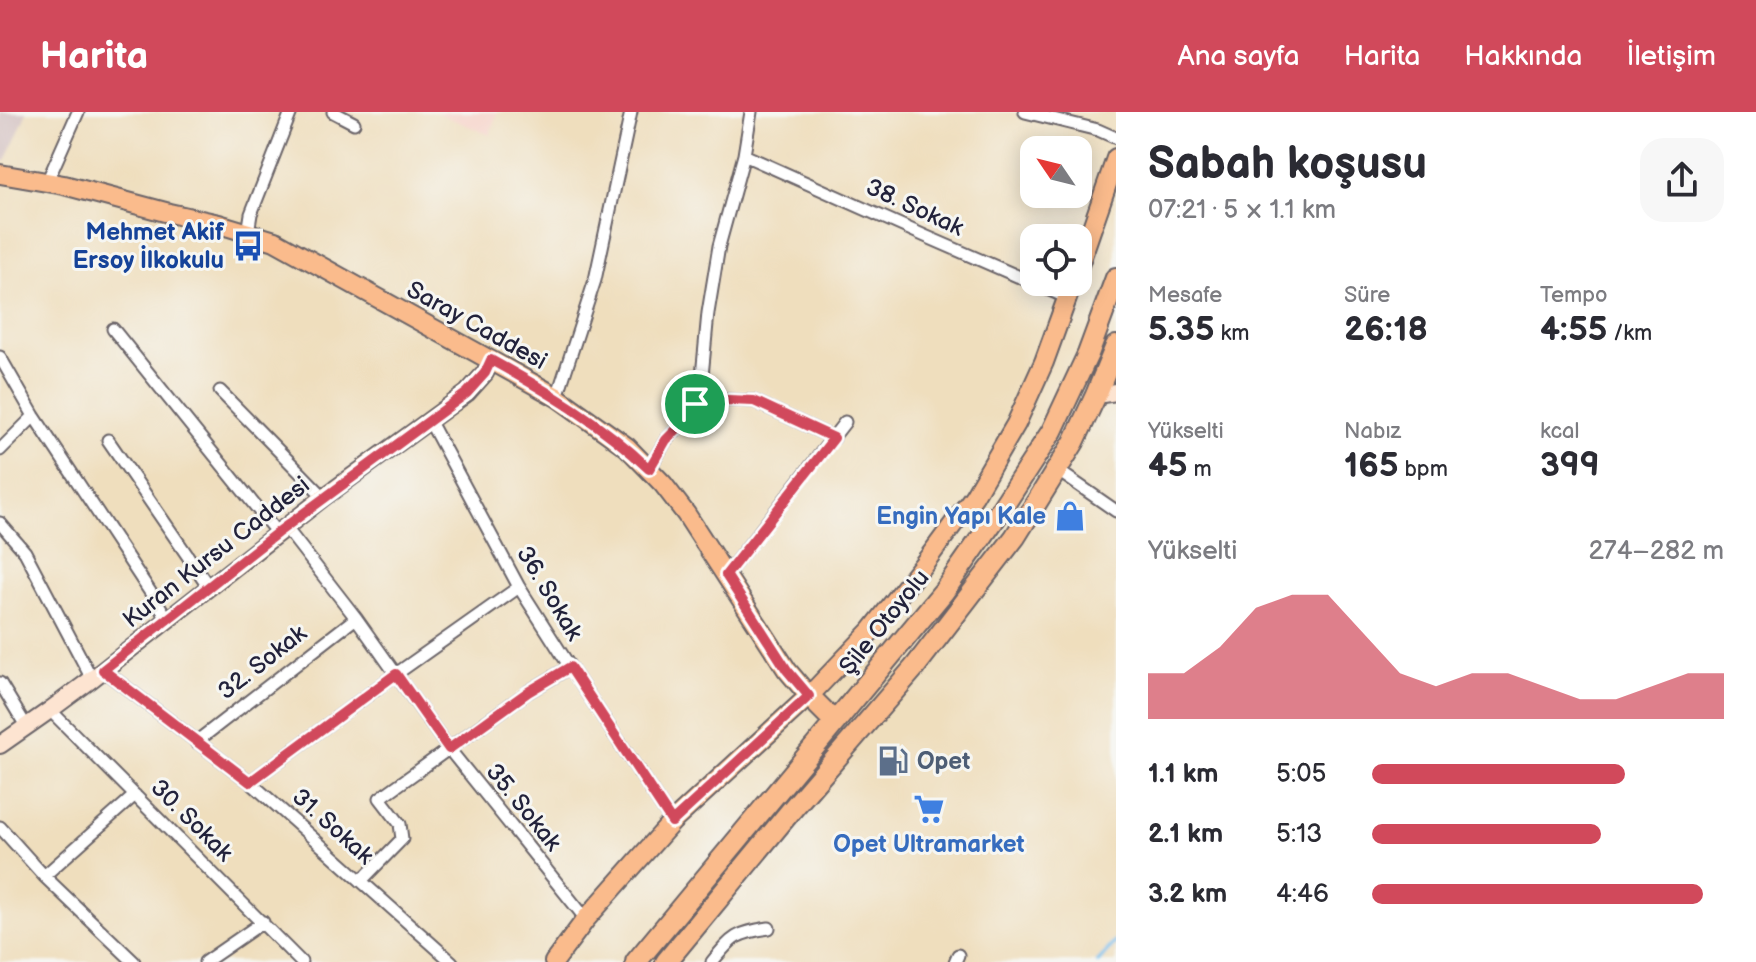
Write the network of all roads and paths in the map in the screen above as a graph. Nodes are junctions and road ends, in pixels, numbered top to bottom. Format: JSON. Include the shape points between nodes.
{"nodes":[{"id":1,"x":78,"y":112,"type":"edge"},
{"id":2,"x":291,"y":112,"type":"edge"},
{"id":3,"x":333,"y":112,"type":"edge"},
{"id":4,"x":631,"y":112,"type":"edge"},
{"id":5,"x":751,"y":112,"type":"edge"},
{"id":6,"x":1025,"y":112,"type":"edge"},
{"id":7,"x":354,"y":123,"type":"dead end"},
{"id":8,"x":1116,"y":138,"type":"edge"},
{"id":9,"x":744,"y":155,"type":"junction"},
{"id":10,"x":1116,"y":158,"type":"edge"},
{"id":11,"x":0,"y":174,"type":"edge"},
{"id":12,"x":47,"y":182,"type":"junction"},
{"id":13,"x":1092,"y":227,"type":"edge"},
{"id":14,"x":248,"y":233,"type":"junction"},
{"id":15,"x":1020,"y":272,"type":"edge"},
{"id":16,"x":1116,"y":278,"type":"edge"},
{"id":17,"x":1068,"y":296,"type":"edge"},
{"id":18,"x":113,"y":329,"type":"dead end"},
{"id":19,"x":1116,"y":346,"type":"edge"},
{"id":20,"x":0,"y":357,"type":"edge"},
{"id":21,"x":491,"y":360,"type":"junction"},
{"id":22,"x":220,"y":391,"type":"dead end"},
{"id":23,"x":1106,"y":394,"type":"edge"},
{"id":24,"x":557,"y":397,"type":"junction"},
{"id":25,"x":695,"y":404,"type":"junction"},
{"id":26,"x":34,"y":416,"type":"junction"},
{"id":27,"x":429,"y":420,"type":"junction"},
{"id":28,"x":845,"y":422,"type":"dead end"},
{"id":29,"x":834,"y":438,"type":"junction"},
{"id":30,"x":108,"y":440,"type":"dead end"},
{"id":31,"x":0,"y":450,"type":"edge"},
{"id":32,"x":649,"y":469,"type":"junction"},
{"id":33,"x":1057,"y":470,"type":"junction"},
{"id":34,"x":324,"y":497,"type":"junction"},
{"id":35,"x":1116,"y":511,"type":"edge"},
{"id":36,"x":0,"y":523,"type":"edge"},
{"id":37,"x":282,"y":530,"type":"junction"},
{"id":38,"x":726,"y":575,"type":"junction"},
{"id":39,"x":209,"y":587,"type":"junction"},
{"id":40,"x":519,"y":587,"type":"junction"},
{"id":41,"x":356,"y":618,"type":"junction"},
{"id":42,"x":168,"y":619,"type":"junction"},
{"id":43,"x":570,"y":667,"type":"junction"},
{"id":44,"x":97,"y":674,"type":"junction"},
{"id":45,"x":396,"y":674,"type":"junction"},
{"id":46,"x":0,"y":683,"type":"edge"},
{"id":47,"x":809,"y":696,"type":"junction"},
{"id":48,"x":50,"y":710,"type":"junction"},
{"id":49,"x":835,"y":722,"type":"junction"},
{"id":50,"x":26,"y":726,"type":"junction"},
{"id":51,"x":196,"y":742,"type":"junction"},
{"id":52,"x":0,"y":745,"type":"edge"},
{"id":53,"x":449,"y":749,"type":"junction"},
{"id":54,"x":250,"y":782,"type":"junction"},
{"id":55,"x":135,"y":795,"type":"junction"},
{"id":56,"x":672,"y":822,"type":"junction"},
{"id":57,"x":0,"y":827,"type":"edge"},
{"id":58,"x":44,"y":876,"type":"junction"},
{"id":59,"x":361,"y":881,"type":"junction"},
{"id":60,"x":586,"y":919,"type":"junction"},
{"id":61,"x":263,"y":922,"type":"junction"},
{"id":62,"x":769,"y":928,"type":"dead end"},
{"id":63,"x":134,"y":962,"type":"edge"},
{"id":64,"x":205,"y":962,"type":"edge"},
{"id":65,"x":301,"y":962,"type":"edge"},
{"id":66,"x":452,"y":962,"type":"edge"},
{"id":67,"x":554,"y":962,"type":"edge"},
{"id":68,"x":636,"y":962,"type":"edge"},
{"id":69,"x":666,"y":962,"type":"edge"},
{"id":70,"x":712,"y":962,"type":"edge"}],
"edges":[{"from":1,"to":12,"type":"street"},
{"from":2,"to":14,"type":"street"},
{"from":3,"to":7,"type":"street"},
{"from":4,"to":24,"type":"street","via":[[595,280]]},
{"from":5,"to":9,"type":"street"},
{"from":6,"to":8,"type":"street"},
{"from":9,"to":15,"type":"street","name":"38. Sokak","via":[[939,242]]},
{"from":9,"to":25,"type":"street","via":[[719,246]]},
{"from":10,"to":13,"type":"main road"},
{"from":11,"to":12,"type":"main road","name":"Saray Caddesi"},
{"from":12,"to":14,"type":"main road","name":"Saray Caddesi"},
{"from":14,"to":21,"type":"main road","name":"Saray Caddesi","via":[[275,241]]},
{"from":16,"to":49,"type":"highway","name":"Şile Otoyolu","via":[[1052,431],[944,591]]},
{"from":17,"to":47,"type":"main road","via":[[1016,424],[974,496],[871,631]]},
{"from":18,"to":37,"type":"street","name":"35. Sokak"},
{"from":19,"to":23,"type":"highway","name":"Şile Otoyolu"},
{"from":20,"to":26,"type":"street"},
{"from":21,"to":24,"type":"main road","name":"Saray Caddesi"},
{"from":21,"to":27,"type":"main road","name":"Kuran Kursu Caddesi","via":[[467,393]]},
{"from":22,"to":34,"type":"street"},
{"from":23,"to":33,"type":"highway","name":"Şile Otoyolu"},
{"from":24,"to":32,"type":"main road","name":"Saray Caddesi"},
{"from":25,"to":29,"type":"street","via":[[754,401]]},
{"from":25,"to":32,"type":"street"},
{"from":26,"to":31,"type":"street"},
{"from":26,"to":42,"type":"street"},
{"from":27,"to":34,"type":"main road","name":"Kuran Kursu Caddesi"},
{"from":27,"to":40,"type":"street","name":"36. Sokak"},
{"from":28,"to":29,"type":"street"},
{"from":29,"to":38,"type":"street"},
{"from":30,"to":39,"type":"street"},
{"from":32,"to":38,"type":"main road","name":"Saray Caddesi"},
{"from":33,"to":35,"type":"street"},
{"from":33,"to":69,"type":"highway","name":"Şile Otoyolu","via":[[1015,537],[914,668]]},
{"from":34,"to":37,"type":"main road","name":"Kuran Kursu Caddesi"},
{"from":36,"to":44,"type":"street","via":[[25,552]]},
{"from":37,"to":39,"type":"main road","name":"Kuran Kursu Caddesi"},
{"from":37,"to":41,"type":"street","name":"35. Sokak"},
{"from":38,"to":47,"type":"main road","name":"Saray Caddesi"},
{"from":39,"to":42,"type":"main road","name":"Kuran Kursu Caddesi"},
{"from":40,"to":43,"type":"street","name":"36. Sokak"},
{"from":40,"to":45,"type":"street"},
{"from":41,"to":45,"type":"street","name":"35. Sokak"},
{"from":41,"to":51,"type":"street","name":"32. Sokak"},
{"from":42,"to":44,"type":"main road","name":"Kuran Kursu Caddesi"},
{"from":43,"to":53,"type":"street"},
{"from":43,"to":56,"type":"street","name":"36. Sokak"},
{"from":44,"to":48,"type":"main road","name":"Kuran Kursu Caddesi"},
{"from":44,"to":51,"type":"street","name":"31. Sokak"},
{"from":45,"to":53,"type":"street","name":"35. Sokak"},
{"from":45,"to":54,"type":"street"},
{"from":46,"to":50,"type":"street"},
{"from":47,"to":49,"type":"highway"},
{"from":47,"to":56,"type":"main road"},
{"from":48,"to":50,"type":"main road","name":"Kuran Kursu Caddesi"},
{"from":48,"to":55,"type":"street","name":"30. Sokak"},
{"from":49,"to":68,"type":"highway","name":"Şile Otoyolu"},
{"from":50,"to":52,"type":"main road","name":"Kuran Kursu Caddesi"},
{"from":51,"to":54,"type":"street","name":"31. Sokak"},
{"from":53,"to":59,"type":"street","via":[[380,798],[400,824],[402,839]]},
{"from":53,"to":60,"type":"street","name":"35. Sokak"},
{"from":54,"to":59,"type":"street","name":"31. Sokak"},
{"from":55,"to":58,"type":"street"},
{"from":55,"to":61,"type":"street","name":"30. Sokak"},
{"from":56,"to":60,"type":"main road"},
{"from":57,"to":58,"type":"street"},
{"from":58,"to":63,"type":"street"},
{"from":59,"to":66,"type":"street","name":"31. Sokak"},
{"from":60,"to":67,"type":"main road"},
{"from":61,"to":64,"type":"street"},
{"from":61,"to":65,"type":"street","name":"30. Sokak"},
{"from":62,"to":70,"type":"street","via":[[743,932]]}]}
